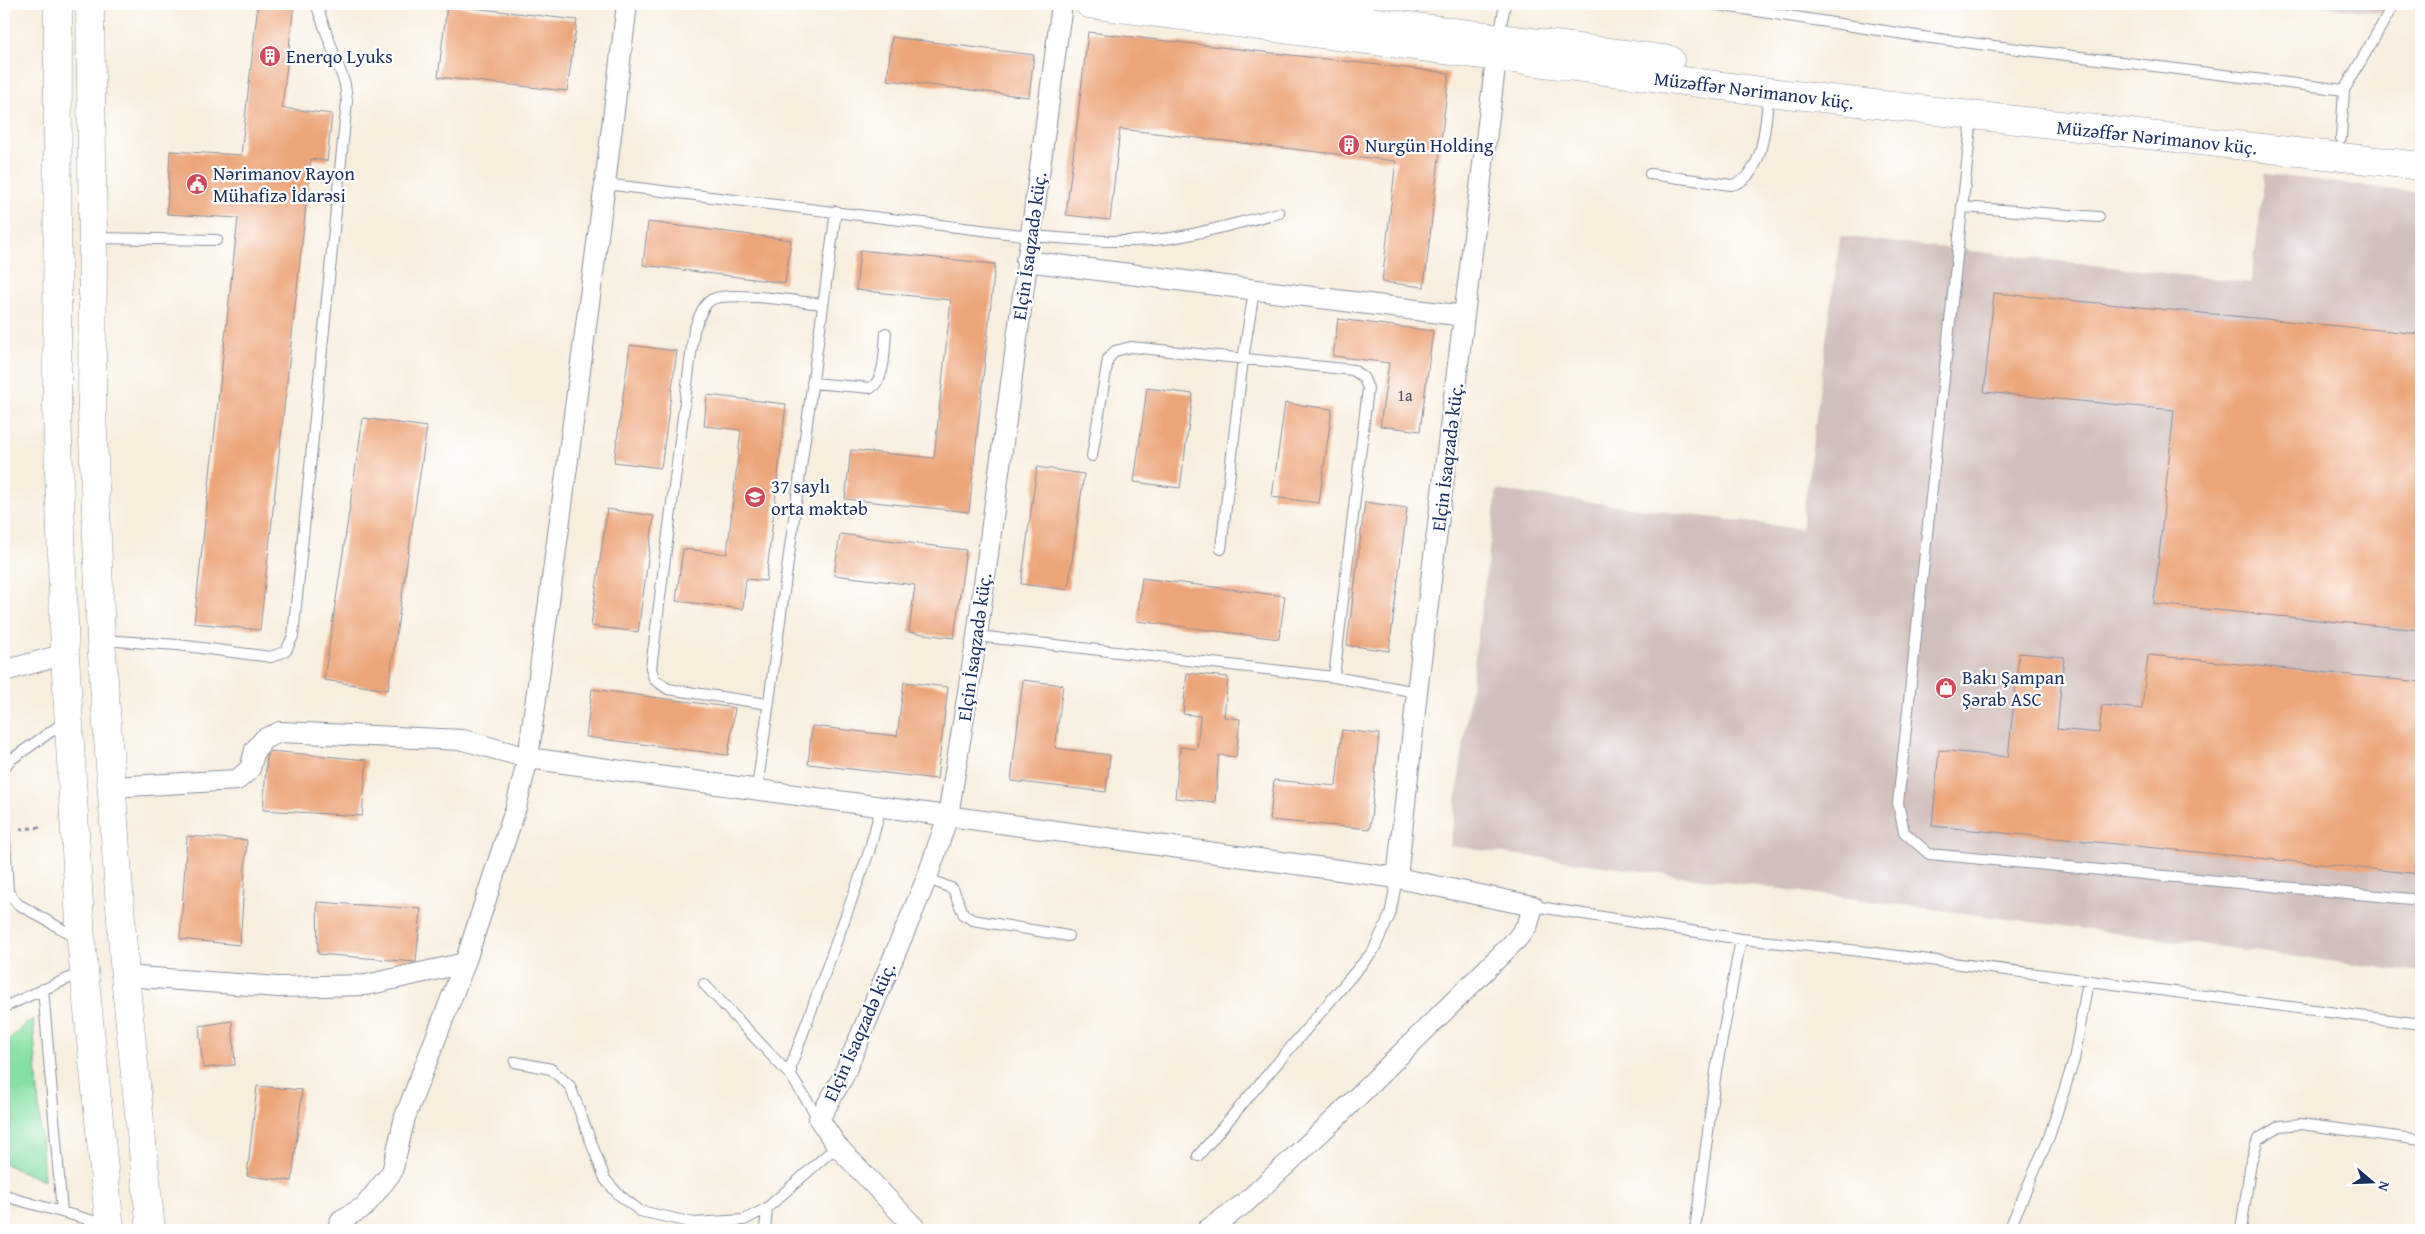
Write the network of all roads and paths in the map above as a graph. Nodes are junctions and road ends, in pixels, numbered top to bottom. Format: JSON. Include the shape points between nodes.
{"nodes":[{"id":1,"x":58,"y":4,"type":"edge"},
{"id":2,"x":90,"y":4,"type":"edge"},
{"id":3,"x":316,"y":4,"type":"edge"},
{"id":4,"x":626,"y":4,"type":"edge"},
{"id":5,"x":1062,"y":4,"type":"edge"},
{"id":6,"x":1089,"y":4,"type":"edge"},
{"id":7,"x":1240,"y":4,"type":"edge"},
{"id":8,"x":1504,"y":4,"type":"edge"},
{"id":9,"x":1712,"y":4,"type":"edge"},
{"id":10,"x":2394,"y":4,"type":"edge"},
{"id":11,"x":1498,"y":47,"type":"junction"},
{"id":12,"x":2344,"y":90,"type":"junction"},
{"id":13,"x":1769,"y":92,"type":"junction"},
{"id":14,"x":1972,"y":117,"type":"junction"},
{"id":15,"x":2342,"y":138,"type":"junction"},
{"id":16,"x":2421,"y":147,"type":"edge"},
{"id":17,"x":2421,"y":166,"type":"edge"},
{"id":18,"x":1650,"y":174,"type":"dead end"},
{"id":19,"x":605,"y":184,"type":"junction"},
{"id":20,"x":1962,"y":207,"type":"junction"},
{"id":21,"x":836,"y":211,"type":"junction"},
{"id":22,"x":1279,"y":213,"type":"dead end"},
{"id":23,"x":2099,"y":217,"type":"dead end"},
{"id":24,"x":1030,"y":236,"type":"junction"},
{"id":25,"x":93,"y":238,"type":"junction"},
{"id":26,"x":217,"y":240,"type":"dead end"},
{"id":27,"x":1026,"y":261,"type":"junction"},
{"id":28,"x":1254,"y":291,"type":"junction"},
{"id":29,"x":823,"y":304,"type":"junction"},
{"id":30,"x":1464,"y":316,"type":"junction"},
{"id":31,"x":886,"y":333,"type":"dead end"},
{"id":32,"x":1243,"y":359,"type":"junction"},
{"id":33,"x":812,"y":383,"type":"junction"},
{"id":34,"x":57,"y":410,"type":"junction"},
{"id":35,"x":92,"y":410,"type":"junction"},
{"id":36,"x":1092,"y":456,"type":"dead end"},
{"id":37,"x":1221,"y":549,"type":"dead end"},
{"id":38,"x":977,"y":636,"type":"junction"},
{"id":39,"x":102,"y":640,"type":"junction"},
{"id":40,"x":65,"y":654,"type":"junction"},
{"id":41,"x":4,"y":671,"type":"edge"},
{"id":42,"x":1334,"y":677,"type":"junction"},
{"id":43,"x":1418,"y":692,"type":"junction"},
{"id":44,"x":768,"y":704,"type":"junction"},
{"id":45,"x":68,"y":719,"type":"junction"},
{"id":46,"x":528,"y":758,"type":"junction"},
{"id":47,"x":4,"y":769,"type":"edge"},
{"id":48,"x":111,"y":787,"type":"junction"},
{"id":49,"x":757,"y":789,"type":"junction"},
{"id":50,"x":881,"y":806,"type":"junction"},
{"id":51,"x":948,"y":816,"type":"junction"},
{"id":52,"x":4,"y":821,"type":"edge"},
{"id":53,"x":44,"y":827,"type":"dead end"},
{"id":54,"x":4,"y":830,"type":"edge"},
{"id":55,"x":927,"y":878,"type":"junction"},
{"id":56,"x":1397,"y":878,"type":"junction"},
{"id":57,"x":2421,"y":900,"type":"edge"},
{"id":58,"x":1533,"y":906,"type":"junction"},
{"id":59,"x":1068,"y":936,"type":"dead end"},
{"id":60,"x":1741,"y":939,"type":"junction"},
{"id":61,"x":81,"y":940,"type":"junction"},
{"id":62,"x":464,"y":963,"type":"junction"},
{"id":63,"x":84,"y":971,"type":"junction"},
{"id":64,"x":125,"y":976,"type":"junction"},
{"id":65,"x":2088,"y":981,"type":"junction"},
{"id":66,"x":704,"y":984,"type":"dead end"},
{"id":67,"x":43,"y":989,"type":"junction"},
{"id":68,"x":4,"y":1007,"type":"edge"},
{"id":69,"x":2421,"y":1024,"type":"edge"},
{"id":70,"x":515,"y":1062,"type":"dead end"},
{"id":71,"x":791,"y":1076,"type":"junction"},
{"id":72,"x":819,"y":1120,"type":"junction"},
{"id":73,"x":2421,"y":1140,"type":"edge"},
{"id":74,"x":837,"y":1146,"type":"junction"},
{"id":75,"x":1198,"y":1156,"type":"dead end"},
{"id":76,"x":4,"y":1194,"type":"edge"},
{"id":77,"x":767,"y":1208,"type":"junction"},
{"id":78,"x":62,"y":1212,"type":"junction"},
{"id":79,"x":109,"y":1228,"type":"edge"},
{"id":80,"x":151,"y":1230,"type":"edge"},
{"id":81,"x":337,"y":1230,"type":"edge"},
{"id":82,"x":765,"y":1230,"type":"edge"},
{"id":83,"x":917,"y":1230,"type":"edge"},
{"id":84,"x":1207,"y":1230,"type":"edge"},
{"id":85,"x":1695,"y":1230,"type":"edge"},
{"id":86,"x":2009,"y":1230,"type":"edge"},
{"id":87,"x":2241,"y":1230,"type":"edge"}],
"edges":[{"from":1,"to":34,"type":"main road"},
{"from":2,"to":25,"type":"main road"},
{"from":3,"to":39,"type":"lane","via":[[345,84],[347,101],[293,636],[286,651],[271,657],[178,645]]},
{"from":4,"to":19,"type":"street"},
{"from":5,"to":24,"type":"street","name":"Elçin İsaqzadə küç."},
{"from":6,"to":11,"type":"main road","name":"Müzəffər Nərimanov küç."},
{"from":7,"to":11,"type":"main road"},
{"from":8,"to":11,"type":"lane"},
{"from":9,"to":12,"type":"lane","via":[[1923,37]]},
{"from":10,"to":12,"type":"lane"},
{"from":11,"to":13,"type":"main road","name":"Müzəffər Nərimanov küç."},
{"from":11,"to":15,"type":"main road"},
{"from":11,"to":30,"type":"street","name":"Elçin İsaqzadə küç."},
{"from":12,"to":15,"type":"lane"},
{"from":13,"to":14,"type":"main road","name":"Müzəffər Nərimanov küç."},
{"from":13,"to":18,"type":"lane","via":[[1763,139],[1754,168],[1741,183],[1731,185]]},
{"from":14,"to":17,"type":"main road","name":"Müzəffər Nərimanov küç."},
{"from":14,"to":20,"type":"lane"},
{"from":15,"to":16,"type":"main road"},
{"from":19,"to":21,"type":"lane"},
{"from":19,"to":46,"type":"street"},
{"from":20,"to":23,"type":"lane"},
{"from":20,"to":57,"type":"lane","via":[[1898,803],[1904,832],[1929,854]]},
{"from":21,"to":24,"type":"lane"},
{"from":21,"to":29,"type":"lane"},
{"from":22,"to":24,"type":"lane","via":[[1166,239],[1117,241]]},
{"from":24,"to":27,"type":"street","name":"Elçin İsaqzadə küç."},
{"from":25,"to":26,"type":"lane"},
{"from":25,"to":35,"type":"main road"},
{"from":27,"to":28,"type":"street"},
{"from":27,"to":38,"type":"street","name":"Elçin İsaqzadə küç."},
{"from":28,"to":30,"type":"street"},
{"from":28,"to":32,"type":"lane"},
{"from":29,"to":33,"type":"lane"},
{"from":29,"to":44,"type":"lane","via":[[726,296],[710,300],[694,330],[651,668],[654,679],[668,689]]},
{"from":30,"to":43,"type":"street","name":"Elçin İsaqzadə küç."},
{"from":31,"to":33,"type":"lane","via":[[877,384],[871,388]]},
{"from":32,"to":36,"type":"lane","via":[[1130,347],[1115,351],[1108,359]]},
{"from":32,"to":37,"type":"lane"},
{"from":32,"to":42,"type":"lane","via":[[1352,370],[1364,377],[1368,388]]},
{"from":33,"to":44,"type":"lane"},
{"from":34,"to":35,"type":"main road"},
{"from":34,"to":40,"type":"main road"},
{"from":35,"to":39,"type":"main road"},
{"from":38,"to":42,"type":"lane"},
{"from":38,"to":51,"type":"street","name":"Elçin İsaqzadə küç."},
{"from":39,"to":48,"type":"main road"},
{"from":40,"to":41,"type":"street"},
{"from":40,"to":45,"type":"main road"},
{"from":42,"to":43,"type":"lane"},
{"from":43,"to":56,"type":"street","name":"Elçin İsaqzadə küç."},
{"from":44,"to":49,"type":"lane"},
{"from":45,"to":47,"type":"lane","via":[[9,761]]},
{"from":45,"to":61,"type":"main road"},
{"from":46,"to":48,"type":"street","via":[[463,740],[280,732],[264,739],[255,750],[250,769],[237,780]]},
{"from":46,"to":49,"type":"street"},
{"from":46,"to":62,"type":"street","via":[[516,807]]},
{"from":48,"to":64,"type":"main road"},
{"from":49,"to":50,"type":"street"},
{"from":50,"to":51,"type":"street"},
{"from":50,"to":71,"type":"lane","via":[[859,880],[794,1057]]},
{"from":51,"to":55,"type":"street","name":"Elçin İsaqzadə küç."},
{"from":51,"to":56,"type":"street"},
{"from":52,"to":54,"type":"lane"},
{"from":53,"to":54,"type":"path"},
{"from":54,"to":61,"type":"lane","via":[[8,892],[18,904]]},
{"from":55,"to":59,"type":"lane","via":[[953,889],[964,915],[973,920]]},
{"from":55,"to":72,"type":"street","name":"Elçin İsaqzadə küç.","via":[[843,1077]]},
{"from":56,"to":58,"type":"street"},
{"from":56,"to":75,"type":"lane","via":[[1390,915],[1373,951]]},
{"from":58,"to":60,"type":"lane"},
{"from":58,"to":84,"type":"street","via":[[1528,924],[1517,939],[1334,1120],[1245,1203]]},
{"from":60,"to":65,"type":"lane"},
{"from":60,"to":85,"type":"lane","via":[[1716,1071]]},
{"from":61,"to":63,"type":"main road"},
{"from":62,"to":64,"type":"street","via":[[366,985],[278,987]]},
{"from":62,"to":81,"type":"street","via":[[404,1117],[392,1172],[364,1206],[342,1220]]},
{"from":63,"to":67,"type":"lane"},
{"from":63,"to":79,"type":"main road"},
{"from":64,"to":80,"type":"main road"},
{"from":65,"to":69,"type":"lane"},
{"from":65,"to":86,"type":"lane","via":[[2074,1060],[2050,1137]]},
{"from":66,"to":71,"type":"lane"},
{"from":67,"to":68,"type":"lane"},
{"from":67,"to":78,"type":"lane"},
{"from":70,"to":77,"type":"lane","via":[[552,1069],[570,1086],[605,1179],[618,1194],[640,1210],[694,1223],[744,1220]]},
{"from":71,"to":72,"type":"lane"},
{"from":72,"to":74,"type":"street","name":"Elçin İsaqzadə küç."},
{"from":73,"to":87,"type":"lane","via":[[2301,1124],[2280,1126],[2258,1139],[2251,1162]]},
{"from":74,"to":77,"type":"lane"},
{"from":74,"to":83,"type":"street","name":"Elçin İsaqzadə küç."},
{"from":76,"to":78,"type":"lane"},
{"from":77,"to":82,"type":"lane"},
{"from":78,"to":79,"type":"lane"}]}
